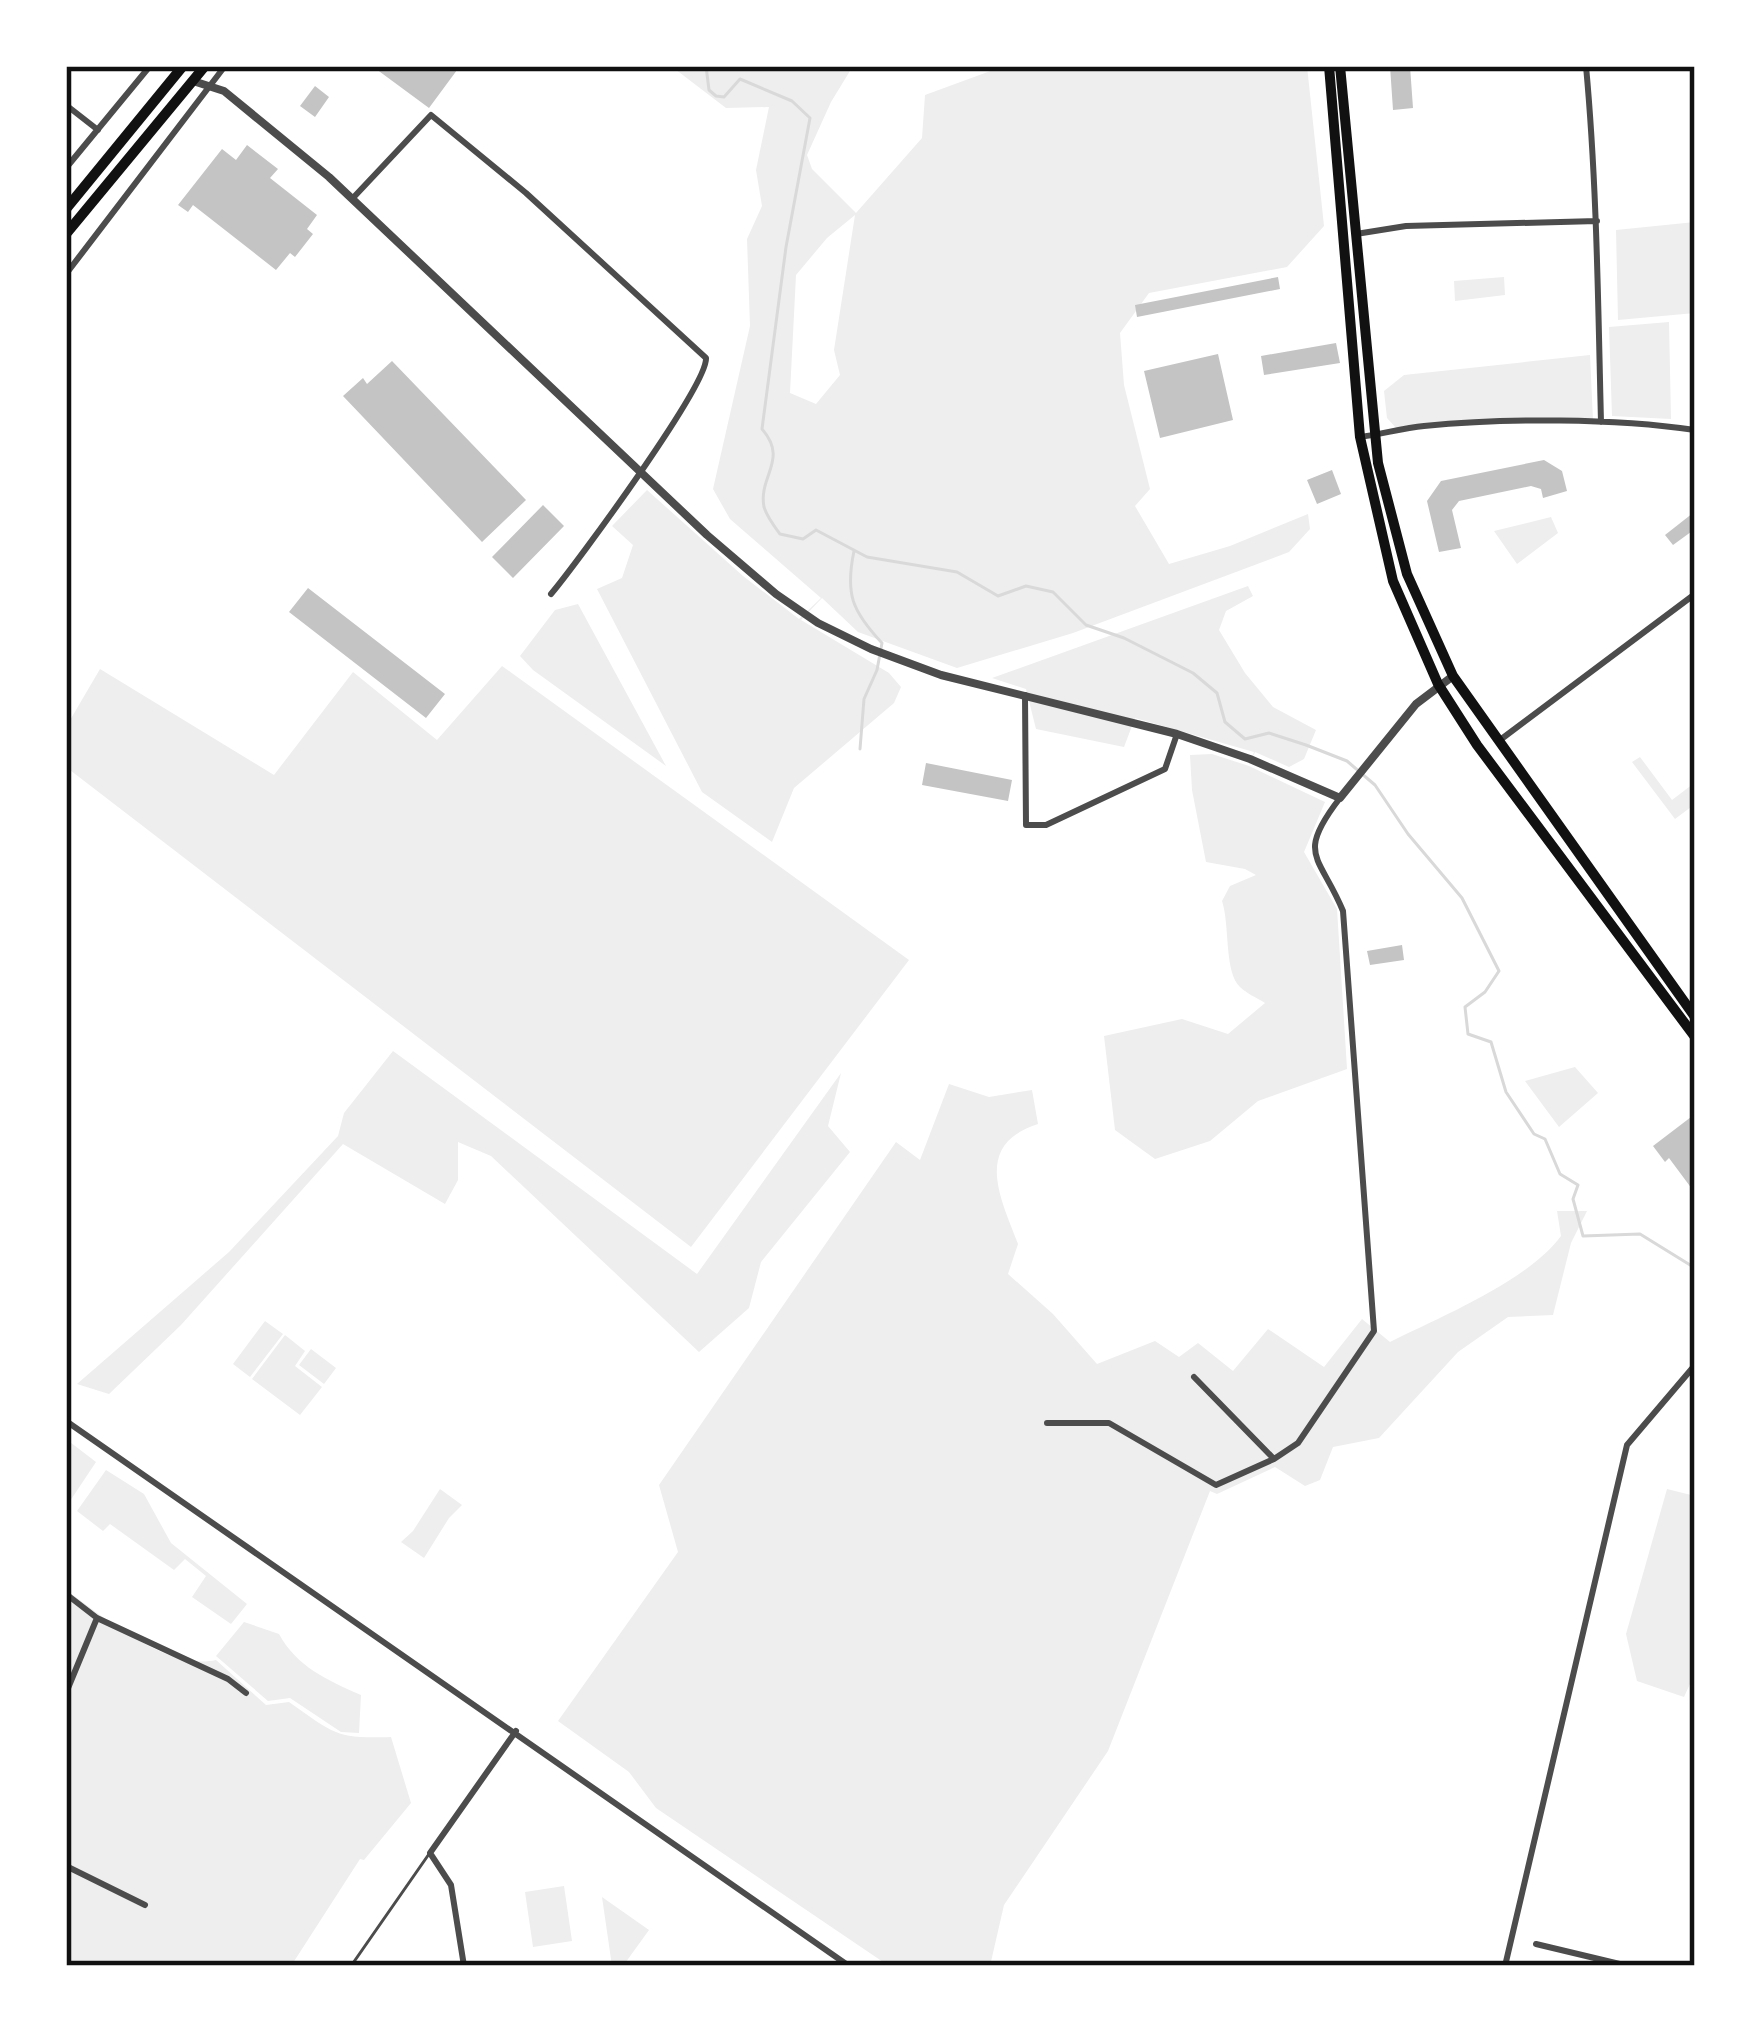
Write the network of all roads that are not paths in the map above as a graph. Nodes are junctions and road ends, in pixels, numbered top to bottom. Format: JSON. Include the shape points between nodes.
{"nodes":[{"id":1,"x":150,"y":66,"type":"edge"},
{"id":2,"x":183,"y":66,"type":"edge"},
{"id":3,"x":205,"y":66,"type":"edge"},
{"id":4,"x":225,"y":66,"type":"edge"},
{"id":5,"x":1329,"y":66,"type":"edge"},
{"id":6,"x":1340,"y":66,"type":"edge"},
{"id":7,"x":1586,"y":66,"type":"edge"},
{"id":8,"x":193,"y":81,"type":"junction"},
{"id":9,"x":211,"y":86,"type":"junction"},
{"id":10,"x":66,"y":105,"type":"edge"},
{"id":11,"x":98,"y":130,"type":"junction"},
{"id":12,"x":66,"y":168,"type":"edge"},
{"id":13,"x":352,"y":199,"type":"junction"},
{"id":14,"x":66,"y":208,"type":"edge"},
{"id":15,"x":1597,"y":221,"type":"junction"},
{"id":16,"x":66,"y":234,"type":"edge"},
{"id":17,"x":1355,"y":234,"type":"junction"},
{"id":18,"x":66,"y":274,"type":"edge"},
{"id":19,"x":1601,"y":422,"type":"junction"},
{"id":20,"x":1695,"y":430,"type":"edge"},
{"id":21,"x":1375,"y":435,"type":"junction"},
{"id":22,"x":1360,"y":437,"type":"junction"},
{"id":23,"x":640,"y":469,"type":"junction"},
{"id":24,"x":551,"y":594,"type":"dead end"},
{"id":25,"x":1695,"y":594,"type":"edge"},
{"id":26,"x":1453,"y":676,"type":"junction"},
{"id":27,"x":1438,"y":684,"type":"junction"},
{"id":28,"x":1025,"y":695,"type":"junction"},
{"id":29,"x":1177,"y":734,"type":"junction"},
{"id":30,"x":1497,"y":742,"type":"junction"},
{"id":31,"x":1340,"y":798,"type":"junction"},
{"id":32,"x":1695,"y":1016,"type":"edge"},
{"id":33,"x":1695,"y":1037,"type":"edge"},
{"id":34,"x":1695,"y":1365,"type":"edge"},
{"id":35,"x":1194,"y":1377,"type":"dead end"},
{"id":36,"x":66,"y":1421,"type":"edge"},
{"id":37,"x":1047,"y":1423,"type":"dead end"},
{"id":38,"x":1274,"y":1459,"type":"junction"},
{"id":39,"x":66,"y":1594,"type":"edge"},
{"id":40,"x":97,"y":1618,"type":"junction"},
{"id":41,"x":246,"y":1693,"type":"dead end"},
{"id":42,"x":66,"y":1694,"type":"edge"},
{"id":43,"x":516,"y":1731,"type":"junction"},
{"id":44,"x":430,"y":1853,"type":"junction"},
{"id":45,"x":66,"y":1866,"type":"edge"},
{"id":46,"x":145,"y":1905,"type":"dead end"},
{"id":47,"x":1536,"y":1944,"type":"dead end"},
{"id":48,"x":351,"y":1966,"type":"edge"},
{"id":49,"x":464,"y":1966,"type":"edge"},
{"id":50,"x":849,"y":1966,"type":"edge"},
{"id":51,"x":1505,"y":1966,"type":"edge"},
{"id":52,"x":1628,"y":1966,"type":"edge"}],
"edges":[{"from":1,"to":11,"type":"street"},
{"from":2,"to":14,"type":"main road"},
{"from":3,"to":8,"type":"main road"},
{"from":4,"to":9,"type":"street"},
{"from":5,"to":22,"type":"main road"},
{"from":6,"to":17,"type":"main road"},
{"from":7,"to":15,"type":"street"},
{"from":8,"to":9,"type":"street"},
{"from":8,"to":16,"type":"main road"},
{"from":9,"to":13,"type":"street"},
{"from":9,"to":18,"type":"street"},
{"from":10,"to":11,"type":"street"},
{"from":11,"to":12,"type":"street"},
{"from":13,"to":23,"type":"street"},
{"from":13,"to":23,"type":"street","via":[[431,116],[702,352],[706,373]]},
{"from":15,"to":17,"type":"street"},
{"from":15,"to":19,"type":"street"},
{"from":17,"to":21,"type":"main road"},
{"from":19,"to":20,"type":"street"},
{"from":19,"to":21,"type":"street","via":[[1422,426]]},
{"from":21,"to":22,"type":"street"},
{"from":21,"to":26,"type":"main road","via":[[1407,574]]},
{"from":22,"to":27,"type":"main road","via":[[1394,580]]},
{"from":23,"to":24,"type":"street"},
{"from":23,"to":28,"type":"street","via":[[707,535],[818,622],[941,675]]},
{"from":25,"to":30,"type":"street"},
{"from":26,"to":27,"type":"street"},
{"from":26,"to":30,"type":"main road"},
{"from":27,"to":31,"type":"street"},
{"from":27,"to":33,"type":"main road"},
{"from":28,"to":29,"type":"street"},
{"from":28,"to":29,"type":"street","via":[[1026,825],[1046,825],[1165,769]]},
{"from":29,"to":31,"type":"street"},
{"from":30,"to":32,"type":"main road"},
{"from":31,"to":38,"type":"street","via":[[1313,846],[1342,910],[1376,1318],[1364,1350],[1298,1443]]},
{"from":34,"to":51,"type":"street","via":[[1639,1427],[1619,1470]]},
{"from":35,"to":38,"type":"street"},
{"from":36,"to":43,"type":"street"},
{"from":37,"to":38,"type":"street","via":[[1109,1423],[1216,1485]]},
{"from":39,"to":40,"type":"street"},
{"from":40,"to":41,"type":"street"},
{"from":40,"to":42,"type":"street"},
{"from":43,"to":44,"type":"street"},
{"from":43,"to":50,"type":"street"},
{"from":44,"to":48,"type":"lane"},
{"from":44,"to":49,"type":"street","via":[[452,1885]]},
{"from":45,"to":46,"type":"street"},
{"from":47,"to":52,"type":"street"}]}
